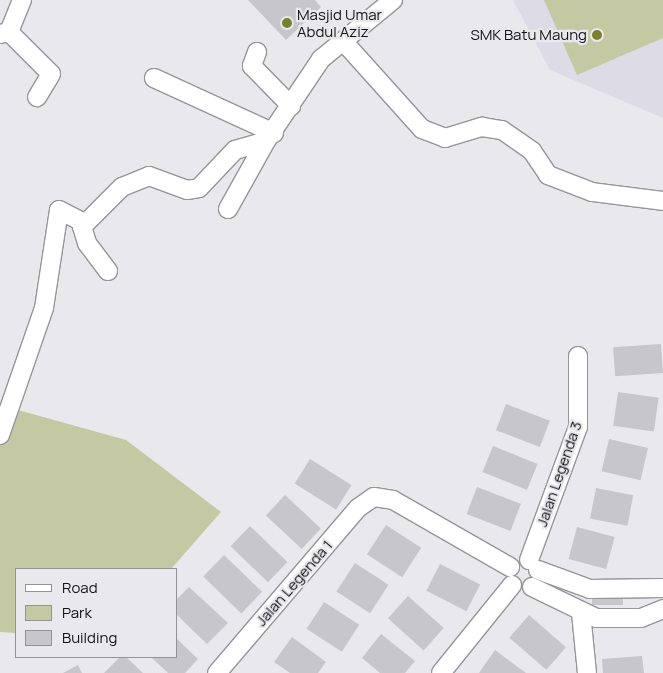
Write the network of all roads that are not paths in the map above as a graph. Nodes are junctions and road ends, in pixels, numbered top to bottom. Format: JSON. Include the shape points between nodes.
{"nodes":[{"id":1,"x":22,"y":0,"type":"edge"},
{"id":2,"x":393,"y":0,"type":"edge"},
{"id":3,"x":4,"y":33,"type":"edge"},
{"id":4,"x":343,"y":41,"type":"junction"},
{"id":5,"x":256,"y":52,"type":"dead end"},
{"id":6,"x":154,"y":78,"type":"dead end"},
{"id":7,"x":37,"y":97,"type":"dead end"},
{"id":8,"x":291,"y":106,"type":"junction"},
{"id":9,"x":270,"y":137,"type":"junction"},
{"id":10,"x":663,"y":201,"type":"edge"},
{"id":11,"x":228,"y":210,"type":"dead end"},
{"id":12,"x":83,"y":222,"type":"junction"},
{"id":13,"x":108,"y":271,"type":"dead end"},
{"id":14,"x":578,"y":356,"type":"dead end"},
{"id":15,"x":0,"y":435,"type":"edge"},
{"id":16,"x":533,"y":565,"type":"junction"},
{"id":17,"x":510,"y":567,"type":"junction"},
{"id":18,"x":512,"y":585,"type":"junction"},
{"id":19,"x":532,"y":587,"type":"junction"},
{"id":20,"x":663,"y":588,"type":"edge"},
{"id":21,"x":663,"y":609,"type":"edge"},
{"id":22,"x":581,"y":613,"type":"junction"},
{"id":23,"x":217,"y":673,"type":"edge"},
{"id":24,"x":441,"y":673,"type":"edge"},
{"id":25,"x":587,"y":673,"type":"edge"}],
"edges":[{"from":1,"to":3,"type":"street"},
{"from":2,"to":4,"type":"street"},
{"from":3,"to":7,"type":"street","via":[[51,74]]},
{"from":4,"to":8,"type":"street","via":[[321,59]]},
{"from":4,"to":10,"type":"street","via":[[422,129],[445,138],[482,127],[502,130],[532,151],[548,175],[592,192]]},
{"from":5,"to":8,"type":"street","via":[[252,66]]},
{"from":6,"to":9,"type":"street"},
{"from":8,"to":9,"type":"street"},
{"from":9,"to":11,"type":"street"},
{"from":9,"to":12,"type":"street","via":[[235,150],[199,188],[187,190],[141,177],[122,187]]},
{"from":12,"to":13,"type":"street","via":[[87,243]]},
{"from":12,"to":15,"type":"street","via":[[59,210],[44,308]]},
{"from":14,"to":16,"type":"street","name":"Jalan Legenda 3","via":[[578,427]]},
{"from":16,"to":17,"type":"street"},
{"from":16,"to":19,"type":"street","name":"Jalan Legenda 3"},
{"from":16,"to":20,"type":"street","via":[[590,589]]},
{"from":17,"to":18,"type":"street"},
{"from":17,"to":23,"type":"street","name":"Jalan Legenda 1","via":[[393,500],[374,497],[358,508]]},
{"from":18,"to":19,"type":"street"},
{"from":18,"to":24,"type":"street"},
{"from":19,"to":22,"type":"street"},
{"from":21,"to":22,"type":"street","via":[[641,618],[596,618]]},
{"from":22,"to":25,"type":"street"}]}
